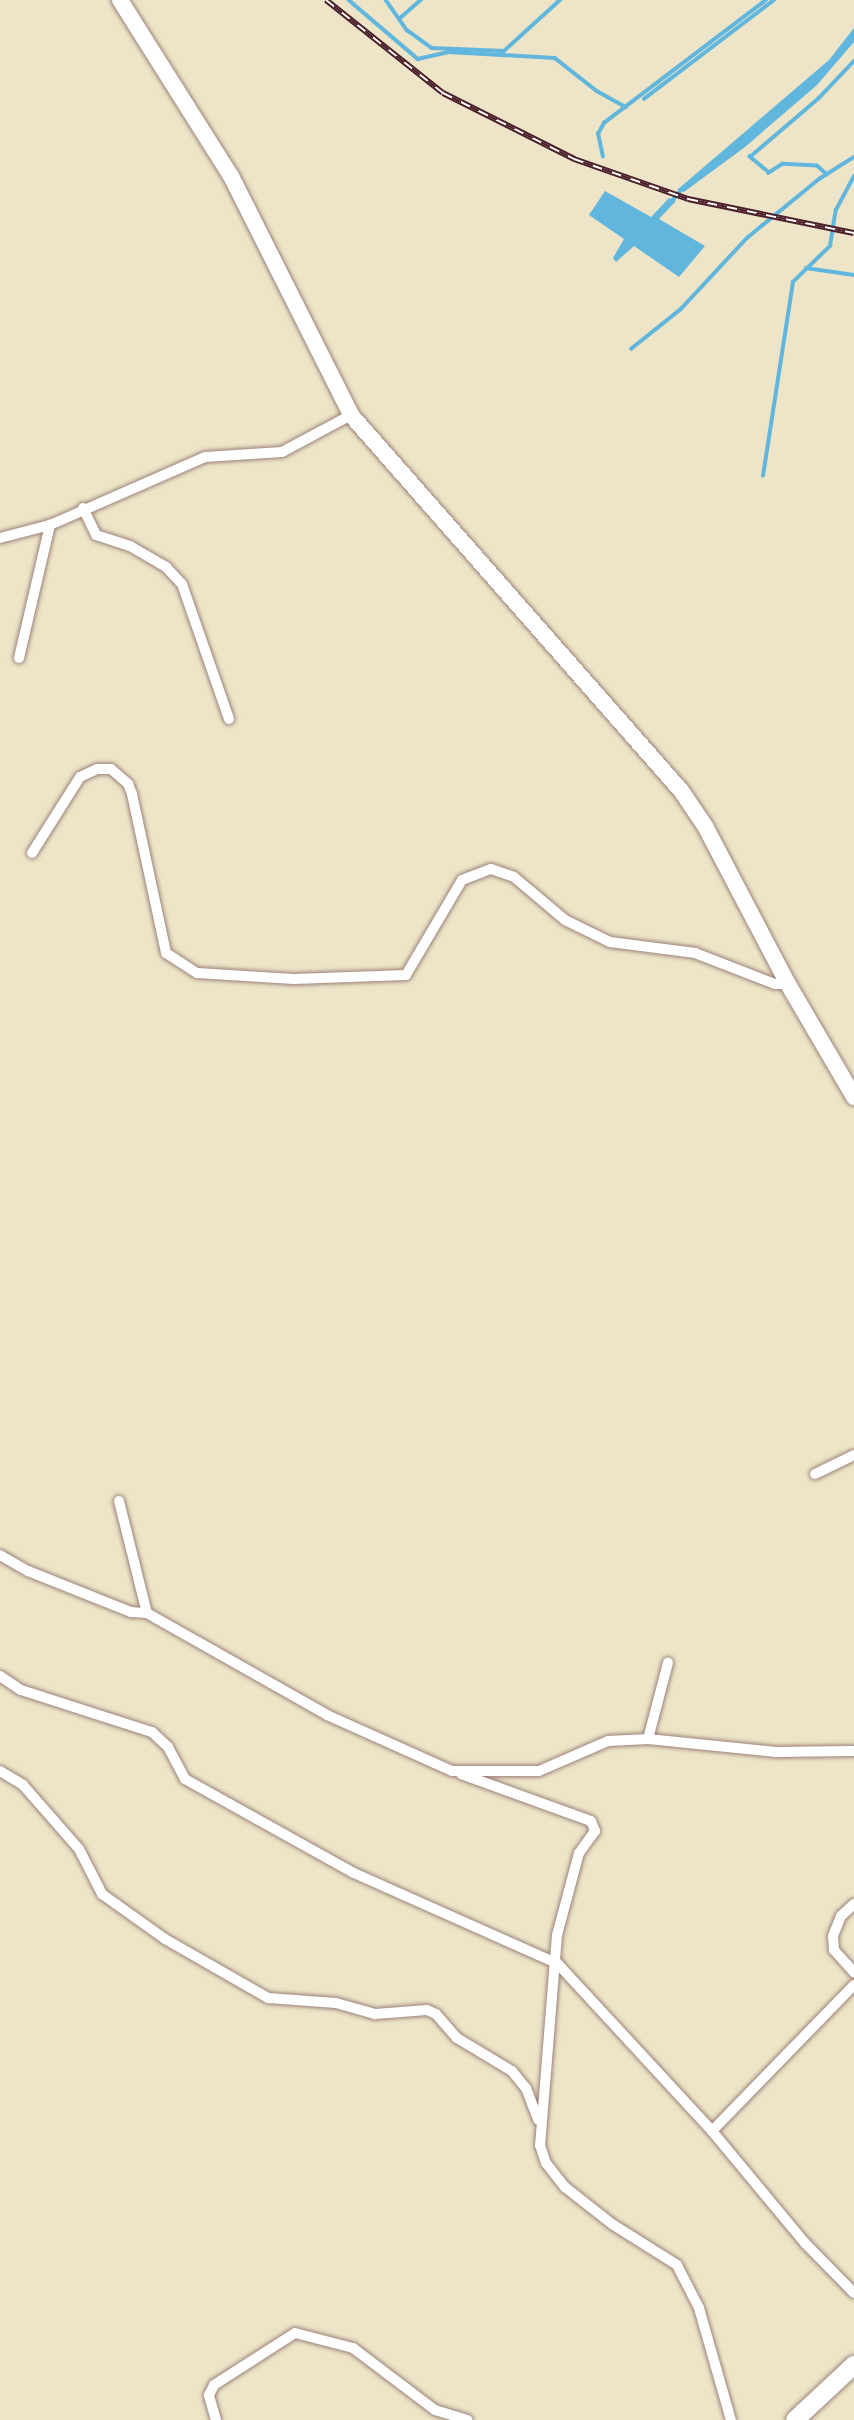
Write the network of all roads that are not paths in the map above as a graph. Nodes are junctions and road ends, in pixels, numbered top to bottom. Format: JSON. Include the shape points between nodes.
{"nodes":[{"id":1,"x":120,"y":0,"type":"edge"},
{"id":2,"x":351,"y":415,"type":"junction"},
{"id":3,"x":83,"y":508,"type":"junction"},
{"id":4,"x":50,"y":524,"type":"junction"},
{"id":5,"x":0,"y":538,"type":"edge"},
{"id":6,"x":19,"y":658,"type":"dead end"},
{"id":7,"x":229,"y":719,"type":"dead end"},
{"id":8,"x":32,"y":853,"type":"dead end"},
{"id":9,"x":788,"y":984,"type":"junction"},
{"id":10,"x":854,"y":1097,"type":"edge"},
{"id":11,"x":854,"y":1455,"type":"edge"},
{"id":12,"x":815,"y":1474,"type":"dead end"},
{"id":13,"x":119,"y":1501,"type":"dead end"},
{"id":14,"x":0,"y":1555,"type":"edge"},
{"id":15,"x":147,"y":1613,"type":"junction"},
{"id":16,"x":668,"y":1664,"type":"dead end"},
{"id":17,"x":0,"y":1676,"type":"edge"},
{"id":18,"x":648,"y":1739,"type":"junction"},
{"id":19,"x":854,"y":1751,"type":"edge"},
{"id":20,"x":0,"y":1771,"type":"edge"},
{"id":21,"x":452,"y":1771,"type":"junction"},
{"id":22,"x":854,"y":1904,"type":"edge"},
{"id":23,"x":558,"y":1964,"type":"junction"},
{"id":24,"x":854,"y":1972,"type":"edge"},
{"id":25,"x":854,"y":1985,"type":"edge"},
{"id":26,"x":540,"y":2124,"type":"junction"},
{"id":27,"x":712,"y":2131,"type":"junction"},
{"id":28,"x":854,"y":2293,"type":"edge"},
{"id":29,"x":854,"y":2365,"type":"edge"},
{"id":30,"x":216,"y":2420,"type":"edge"},
{"id":31,"x":468,"y":2420,"type":"edge"},
{"id":32,"x":731,"y":2420,"type":"edge"},
{"id":33,"x":795,"y":2420,"type":"edge"}],
"edges":[{"from":1,"to":2,"type":"main road","via":[[231,177]]},
{"from":2,"to":3,"type":"street","via":[[282,452],[205,457]]},
{"from":2,"to":9,"type":"main road","via":[[680,789],[705,826]]},
{"from":3,"to":4,"type":"street"},
{"from":3,"to":7,"type":"street","via":[[96,535],[166,567],[182,584]]},
{"from":4,"to":5,"type":"street"},
{"from":4,"to":6,"type":"street"},
{"from":8,"to":9,"type":"street","via":[[80,777],[111,769],[128,784],[136,808],[166,953],[197,973],[294,979],[406,975],[462,880],[491,869],[514,877],[565,919],[610,943],[695,953],[775,985]]},
{"from":9,"to":10,"type":"main road"},
{"from":11,"to":12,"type":"street"},
{"from":13,"to":15,"type":"street"},
{"from":14,"to":15,"type":"street","via":[[131,1612]]},
{"from":15,"to":21,"type":"street","via":[[327,1715]]},
{"from":16,"to":18,"type":"street"},
{"from":17,"to":23,"type":"street","via":[[20,1690],[152,1732],[185,1779],[354,1872]]},
{"from":18,"to":19,"type":"street","via":[[775,1752]]},
{"from":18,"to":21,"type":"street","via":[[608,1741],[539,1771]]},
{"from":20,"to":26,"type":"street","via":[[23,1785],[79,1849],[102,1894],[166,1939],[268,1997],[336,2003],[375,2014],[426,2010],[436,2014],[457,2038],[512,2071],[526,2088]]},
{"from":21,"to":23,"type":"street","via":[[591,1821],[595,1831],[579,1853],[563,1910]]},
{"from":22,"to":24,"type":"street","via":[[841,1916],[832,1936],[834,1950]]},
{"from":23,"to":26,"type":"street"},
{"from":23,"to":27,"type":"street"},
{"from":25,"to":27,"type":"street"},
{"from":26,"to":32,"type":"street","via":[[546,2163],[565,2187],[612,2224],[677,2265],[691,2286]]},
{"from":27,"to":28,"type":"street","via":[[805,2243]]},
{"from":29,"to":33,"type":"main road"},
{"from":30,"to":31,"type":"street","via":[[209,2395],[214,2385],[295,2333],[353,2348],[435,2410]]}]}
